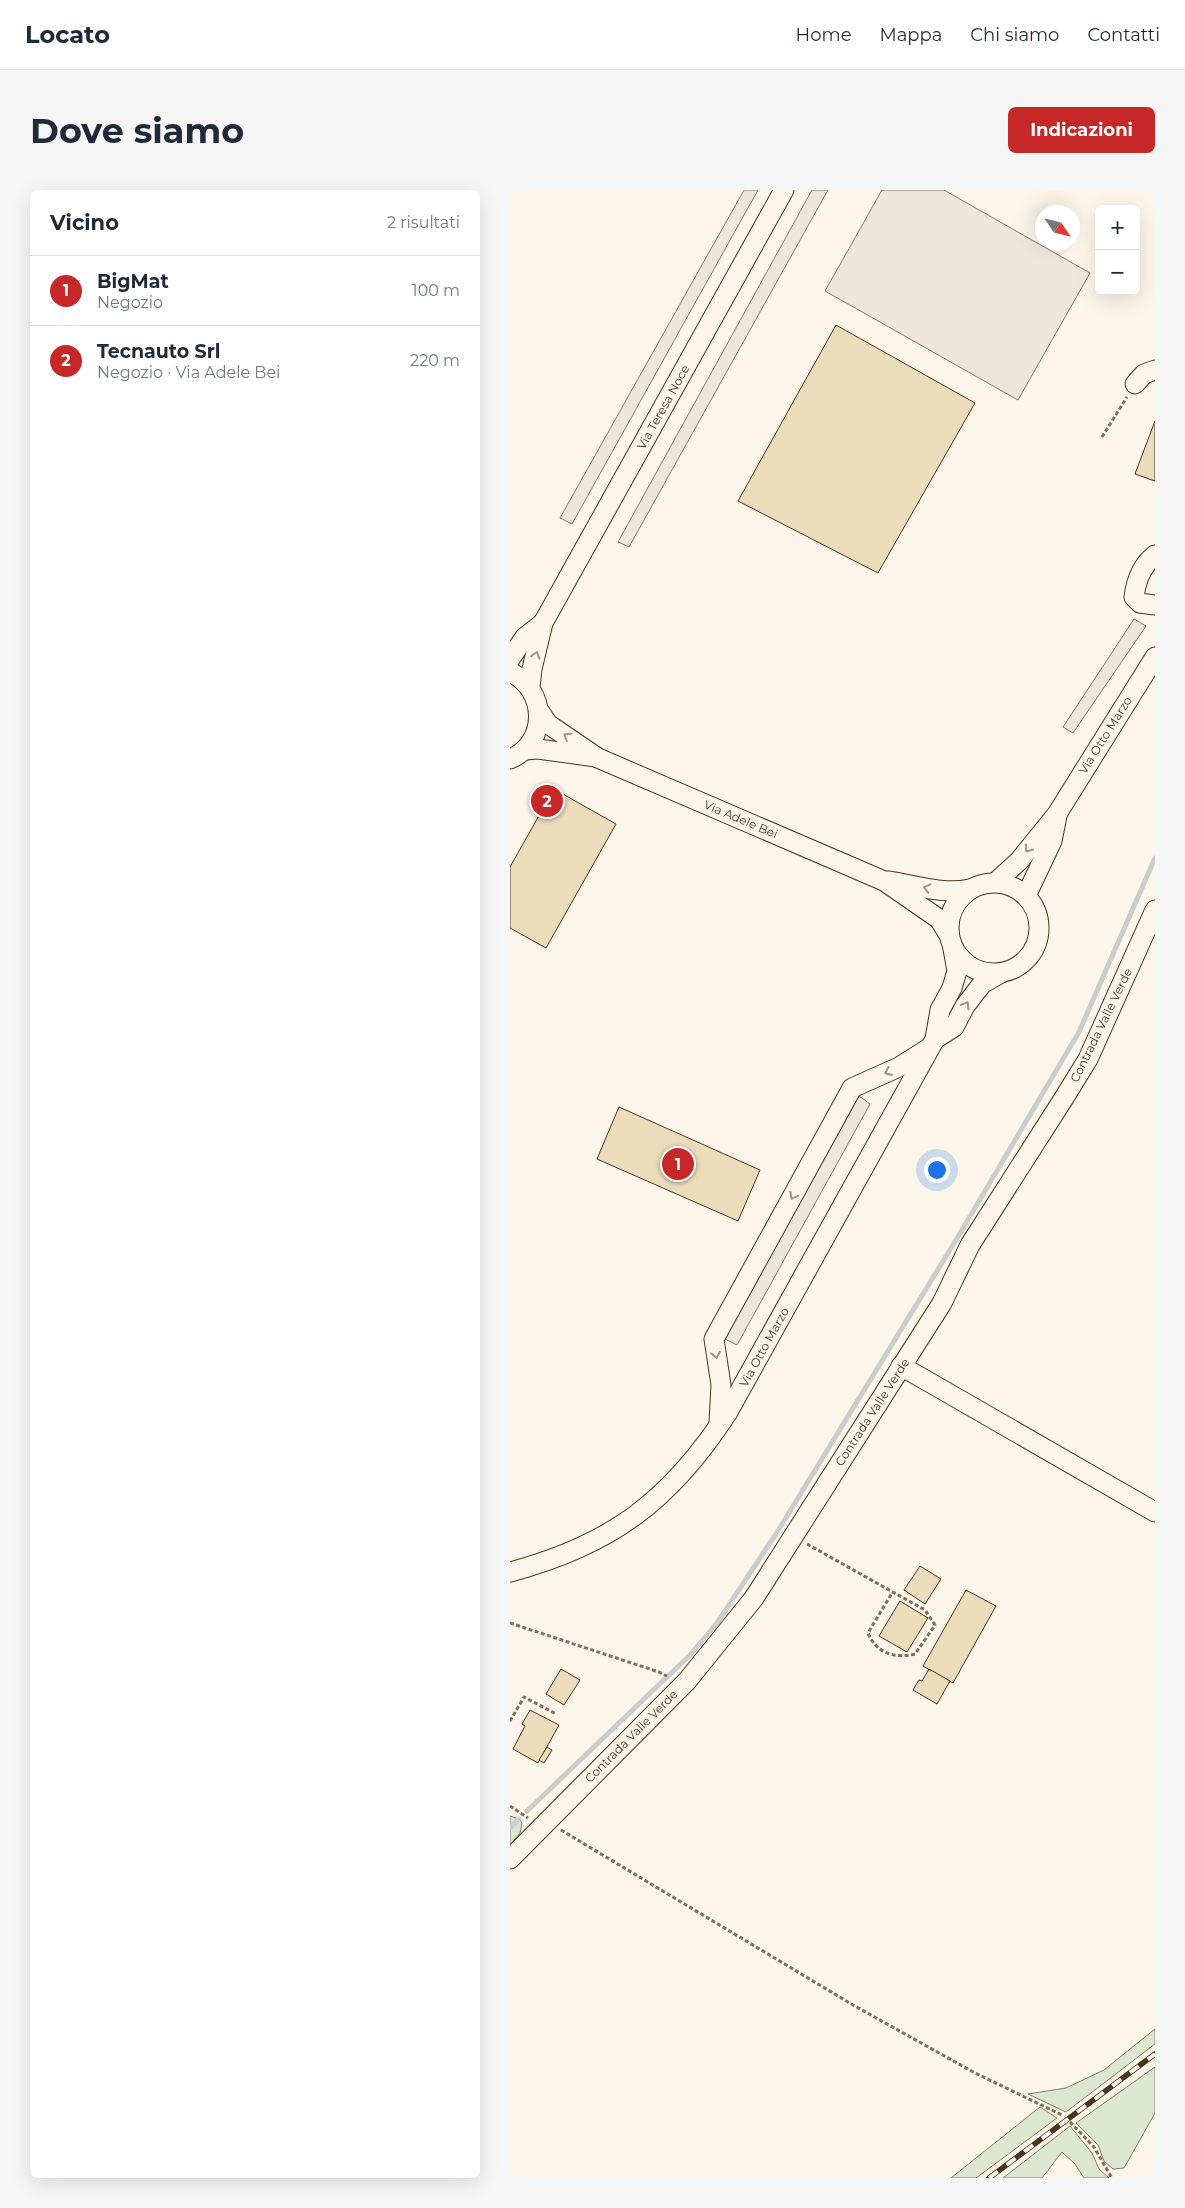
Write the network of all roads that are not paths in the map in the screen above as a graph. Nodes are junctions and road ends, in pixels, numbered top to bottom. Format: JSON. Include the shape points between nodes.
{"nodes":[{"id":1,"x":784,"y":190,"type":"edge"},
{"id":2,"x":1155,"y":370,"type":"edge"},
{"id":3,"x":1135,"y":384,"type":"road end"},
{"id":4,"x":1155,"y":555,"type":"edge"},
{"id":5,"x":1155,"y":606,"type":"edge"},
{"id":6,"x":543,"y":623,"type":"junction"},
{"id":7,"x":1155,"y":657,"type":"edge"},
{"id":8,"x":510,"y":659,"type":"edge"},
{"id":9,"x":510,"y":672,"type":"edge"},
{"id":10,"x":530,"y":687,"type":"junction"},
{"id":11,"x":540,"y":712,"type":"junction"},
{"id":12,"x":517,"y":755,"type":"edge"},
{"id":13,"x":598,"y":758,"type":"junction"},
{"id":14,"x":1058,"y":814,"type":"junction"},
{"id":15,"x":884,"y":881,"type":"junction"},
{"id":16,"x":996,"y":882,"type":"junction"},
{"id":17,"x":970,"y":889,"type":"junction"},
{"id":18,"x":1026,"y":896,"type":"junction"},
{"id":19,"x":1155,"y":910,"type":"edge"},
{"id":20,"x":951,"y":942,"type":"junction"},
{"id":21,"x":1001,"y":973,"type":"junction"},
{"id":22,"x":932,"y":1043,"type":"junction"},
{"id":23,"x":902,"y":1366,"type":"junction"},
{"id":24,"x":719,"y":1425,"type":"junction"},
{"id":25,"x":1155,"y":1512,"type":"edge"},
{"id":26,"x":510,"y":1572,"type":"edge"},
{"id":27,"x":510,"y":1859,"type":"edge"}],
"edges":[{"from":1,"to":6,"type":"street","name":"Via Teresa Noce"},
{"from":2,"to":3,"type":"street","via":[[1144,374]]},
{"from":4,"to":5,"type":"street","via":[[1142,570],[1134,596],[1140,603]]},
{"from":6,"to":8,"type":"street","name":"Via Teresa Noce","via":[[525,638]]},
{"from":10,"to":6,"type":"street","name":"Via Teresa Noce","one_way":true},
{"from":7,"to":14,"type":"street","name":"Via Otto Marzo"},
{"from":9,"to":10,"type":"street"},
{"from":10,"to":11,"type":"street"},
{"from":11,"to":12,"type":"street","via":[[534,739]]},
{"from":13,"to":11,"type":"street","name":"Via Adele Bei","one_way":true,"via":[[548,724]]},
{"from":12,"to":13,"type":"street","name":"Via Adele Bei","via":[[538,750]]},
{"from":13,"to":15,"type":"street","name":"Via Adele Bei"},
{"from":14,"to":16,"type":"street","name":"Via Otto Marzo","one_way":true,"via":[[1019,861]]},
{"from":14,"to":18,"type":"street","name":"Via Otto Marzo","via":[[1052,841]]},
{"from":17,"to":15,"type":"street","one_way":true,"via":[[938,891]]},
{"from":15,"to":20,"type":"street","via":[[939,919]]},
{"from":16,"to":17,"type":"street"},
{"from":16,"to":18,"type":"street","via":[[1014,887]]},
{"from":17,"to":20,"type":"street","via":[[953,908],[948,922]]},
{"from":18,"to":21,"type":"street","via":[[1036,909],[1039,935],[1027,960]]},
{"from":19,"to":23,"type":"street","name":"Contrada Valle Verde","via":[[1088,1058],[970,1245],[942,1303]]},
{"from":20,"to":21,"type":"street","via":[[963,962],[974,969],[988,974]]},
{"from":20,"to":22,"type":"street","name":"Via Otto Marzo","via":[[957,971],[940,1010]]},
{"from":22,"to":21,"type":"street","name":"Via Otto Marzo","one_way":true,"via":[[954,1027],[969,999],[982,984]]},
{"from":22,"to":24,"type":"street","name":"Via Otto Marzo"},
{"from":22,"to":24,"type":"street","one_way":true,"via":[[899,1067],[852,1088],[714,1339],[721,1385]]},
{"from":23,"to":25,"type":"street"},
{"from":23,"to":27,"type":"street","name":"Contrada Valle Verde","via":[[754,1598],[705,1659]]},
{"from":24,"to":26,"type":"street","name":"Via Otto Marzo","via":[[695,1459],[641,1512],[607,1535],[571,1553]]}]}
